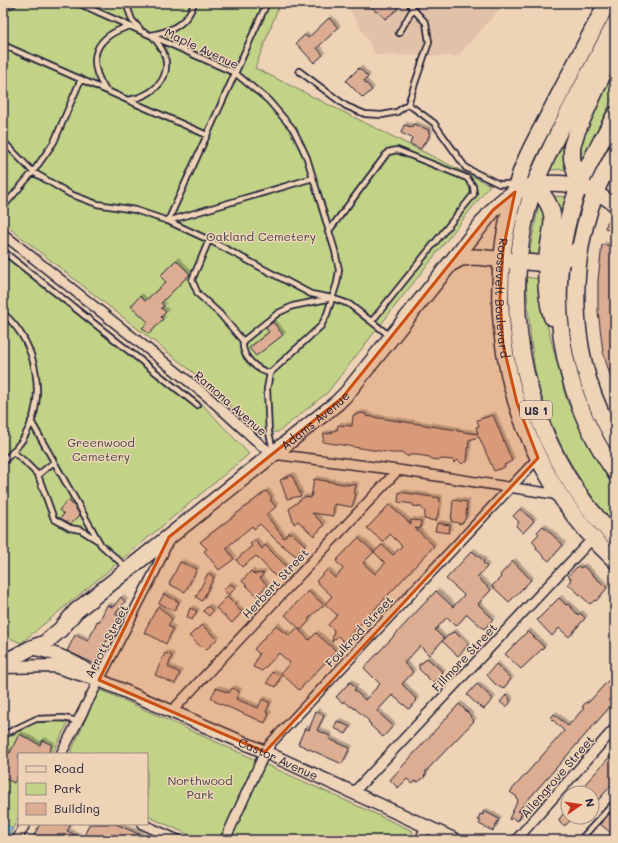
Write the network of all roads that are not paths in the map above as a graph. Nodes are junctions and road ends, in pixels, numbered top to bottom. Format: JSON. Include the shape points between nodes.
{"nodes":[{"id":1,"x":14,"y":3,"type":"edge"},
{"id":2,"x":78,"y":3,"type":"edge"},
{"id":3,"x":126,"y":3,"type":"edge"},
{"id":4,"x":194,"y":3,"type":"edge"},
{"id":5,"x":257,"y":3,"type":"edge"},
{"id":6,"x":409,"y":3,"type":"edge"},
{"id":7,"x":607,"y":3,"type":"edge"},
{"id":8,"x":266,"y":5,"type":"edge"},
{"id":9,"x":3,"y":9,"type":"edge"},
{"id":10,"x":413,"y":9,"type":"junction"},
{"id":11,"x":615,"y":25,"type":"edge"},
{"id":12,"x":130,"y":26,"type":"junction"},
{"id":13,"x":142,"y":32,"type":"junction"},
{"id":14,"x":399,"y":33,"type":"dead end"},
{"id":15,"x":151,"y":35,"type":"junction"},
{"id":16,"x":172,"y":44,"type":"junction"},
{"id":17,"x":3,"y":45,"type":"edge"},
{"id":18,"x":165,"y":54,"type":"junction"},
{"id":19,"x":299,"y":71,"type":"dead end"},
{"id":20,"x":235,"y":73,"type":"junction"},
{"id":21,"x":81,"y":79,"type":"junction"},
{"id":22,"x":105,"y":90,"type":"junction"},
{"id":23,"x":128,"y":100,"type":"junction"},
{"id":24,"x":408,"y":104,"type":"junction"},
{"id":25,"x":615,"y":108,"type":"edge"},
{"id":26,"x":612,"y":122,"type":"edge"},
{"id":27,"x":207,"y":135,"type":"junction"},
{"id":28,"x":3,"y":141,"type":"edge"},
{"id":29,"x":615,"y":153,"type":"edge"},
{"id":30,"x":33,"y":172,"type":"junction"},
{"id":31,"x":312,"y":178,"type":"junction"},
{"id":32,"x":535,"y":185,"type":"junction"},
{"id":33,"x":579,"y":186,"type":"junction"},
{"id":34,"x":516,"y":188,"type":"junction"},
{"id":35,"x":596,"y":192,"type":"junction"},
{"id":36,"x":615,"y":205,"type":"edge"},
{"id":37,"x":3,"y":207,"type":"edge"},
{"id":38,"x":168,"y":221,"type":"junction"},
{"id":39,"x":328,"y":232,"type":"junction"},
{"id":40,"x":3,"y":234,"type":"edge"},
{"id":41,"x":209,"y":240,"type":"junction"},
{"id":42,"x":580,"y":247,"type":"junction"},
{"id":43,"x":3,"y":251,"type":"edge"},
{"id":44,"x":502,"y":259,"type":"junction"},
{"id":45,"x":519,"y":261,"type":"junction"},
{"id":46,"x":554,"y":262,"type":"junction"},
{"id":47,"x":448,"y":266,"type":"junction"},
{"id":48,"x":332,"y":298,"type":"junction"},
{"id":49,"x":3,"y":313,"type":"edge"},
{"id":50,"x":372,"y":321,"type":"junction"},
{"id":51,"x":392,"y":337,"type":"junction"},
{"id":52,"x":243,"y":341,"type":"junction"},
{"id":53,"x":270,"y":373,"type":"junction"},
{"id":54,"x":196,"y":405,"type":"dead end"},
{"id":55,"x":31,"y":420,"type":"junction"},
{"id":56,"x":615,"y":440,"type":"edge"},
{"id":57,"x":272,"y":448,"type":"junction"},
{"id":58,"x":13,"y":452,"type":"junction"},
{"id":59,"x":538,"y":458,"type":"junction"},
{"id":60,"x":3,"y":462,"type":"edge"},
{"id":61,"x":54,"y":462,"type":"junction"},
{"id":62,"x":398,"y":470,"type":"junction"},
{"id":63,"x":615,"y":472,"type":"edge"},
{"id":64,"x":38,"y":475,"type":"junction"},
{"id":65,"x":510,"y":488,"type":"junction"},
{"id":66,"x":560,"y":495,"type":"junction"},
{"id":67,"x":169,"y":537,"type":"junction"},
{"id":68,"x":615,"y":537,"type":"edge"},
{"id":69,"x":593,"y":538,"type":"junction"},
{"id":70,"x":98,"y":541,"type":"junction"},
{"id":71,"x":615,"y":560,"type":"edge"},
{"id":72,"x":128,"y":569,"type":"junction"},
{"id":73,"x":32,"y":648,"type":"junction"},
{"id":74,"x":3,"y":662,"type":"edge"},
{"id":75,"x":3,"y":667,"type":"edge"},
{"id":76,"x":99,"y":680,"type":"junction"},
{"id":77,"x":170,"y":712,"type":"junction"},
{"id":78,"x":78,"y":721,"type":"junction"},
{"id":79,"x":615,"y":728,"type":"edge"},
{"id":80,"x":3,"y":735,"type":"edge"},
{"id":81,"x":265,"y":752,"type":"junction"},
{"id":82,"x":62,"y":753,"type":"edge"},
{"id":83,"x":353,"y":793,"type":"junction"},
{"id":84,"x":615,"y":802,"type":"edge"},
{"id":85,"x":24,"y":825,"type":"edge"},
{"id":86,"x":144,"y":825,"type":"edge"},
{"id":87,"x":426,"y":827,"type":"junction"},
{"id":88,"x":17,"y":840,"type":"edge"},
{"id":89,"x":178,"y":840,"type":"edge"},
{"id":90,"x":225,"y":840,"type":"edge"},
{"id":91,"x":420,"y":840,"type":"edge"},
{"id":92,"x":456,"y":840,"type":"edge"},
{"id":93,"x":516,"y":840,"type":"edge"},
{"id":94,"x":580,"y":840,"type":"edge"}],
"edges":[{"from":1,"to":9,"type":"lane"},
{"from":2,"to":12,"type":"lane","name":"Maple Avenue"},
{"from":3,"to":13,"type":"lane","via":[[132,20]]},
{"from":4,"to":15,"type":"lane","via":[[185,21],[169,31]]},
{"from":5,"to":8,"type":"lane"},
{"from":6,"to":10,"type":"lane"},
{"from":7,"to":34,"type":"highway","name":"Roosevelt Boulevard","number":"US 1","via":[[531,149]]},
{"from":8,"to":20,"type":"lane"},
{"from":10,"to":14,"type":"lane"},
{"from":10,"to":24,"type":"lane","via":[[426,23],[428,42]]},
{"from":11,"to":32,"type":"highway","name":"Roosevelt Boulevard","number":"US 1","via":[[548,152]]},
{"from":11,"to":33,"type":"highway","via":[[601,78],[574,138],[572,159]]},
{"from":12,"to":13,"type":"lane","name":"Maple Avenue"},
{"from":12,"to":22,"type":"lane","via":[[108,36],[98,50],[95,67],[98,79]]},
{"from":13,"to":15,"type":"lane","name":"Maple Avenue"},
{"from":15,"to":16,"type":"lane","name":"Maple Avenue"},
{"from":15,"to":18,"type":"lane"},
{"from":16,"to":18,"type":"lane","via":[[166,46]]},
{"from":16,"to":20,"type":"lane","name":"Maple Avenue"},
{"from":17,"to":21,"type":"lane"},
{"from":18,"to":23,"type":"lane","via":[[165,72],[157,87],[148,94]]},
{"from":19,"to":24,"type":"lane","via":[[346,106],[365,114],[382,115],[397,112]]},
{"from":20,"to":27,"type":"lane"},
{"from":20,"to":31,"type":"lane","name":"Maple Avenue","via":[[268,100],[292,129],[301,145]]},
{"from":21,"to":22,"type":"lane"},
{"from":21,"to":30,"type":"lane","via":[[54,142]]},
{"from":22,"to":23,"type":"lane"},
{"from":23,"to":27,"type":"lane"},
{"from":24,"to":34,"type":"lane","via":[[434,123],[466,168],[499,184]]},
{"from":25,"to":26,"type":"highway"},
{"from":26,"to":33,"type":"highway"},
{"from":27,"to":38,"type":"lane"},
{"from":28,"to":30,"type":"lane"},
{"from":29,"to":35,"type":"highway"},
{"from":30,"to":37,"type":"lane"},
{"from":30,"to":38,"type":"lane","via":[[70,194],[97,204],[135,210]]},
{"from":31,"to":38,"type":"lane"},
{"from":31,"to":39,"type":"lane","name":"Maple Avenue"},
{"from":32,"to":33,"type":"main road","name":"Adams Avenue","via":[[557,183]]},
{"from":32,"to":34,"type":"main road","name":"Adams Avenue"},
{"from":32,"to":45,"type":"highway","name":"Roosevelt Boulevard","number":"US 1"},
{"from":32,"to":46,"type":"highway","via":[[547,201],[552,214]]},
{"from":33,"to":35,"type":"main road","name":"Adams Avenue"},
{"from":33,"to":46,"type":"highway"},
{"from":34,"to":44,"type":"highway","name":"Roosevelt Boulevard","number":"US 1"},
{"from":34,"to":47,"type":"main road","name":"Adams Avenue","via":[[493,210]]},
{"from":35,"to":36,"type":"main road"},
{"from":35,"to":42,"type":"highway"},
{"from":38,"to":41,"type":"lane"},
{"from":39,"to":48,"type":"lane","name":"Maple Avenue","via":[[339,270]]},
{"from":39,"to":50,"type":"lane","via":[[388,152],[396,150],[468,178],[473,186],[474,194]]},
{"from":40,"to":57,"type":"street","name":"Ramona Avenue","via":[[207,396],[263,447]]},
{"from":41,"to":48,"type":"lane","via":[[311,294]]},
{"from":41,"to":52,"type":"lane","via":[[192,280],[198,294],[220,314]]},
{"from":42,"to":46,"type":"main road","via":[[574,254]]},
{"from":42,"to":56,"type":"highway","via":[[576,293],[580,346],[592,392]]},
{"from":43,"to":54,"type":"lane"},
{"from":44,"to":45,"type":"main road"},
{"from":44,"to":47,"type":"main road","via":[[468,257]]},
{"from":44,"to":59,"type":"highway","name":"Roosevelt Boulevard","number":"US 1","via":[[500,313],[503,344],[516,403]]},
{"from":45,"to":46,"type":"main road"},
{"from":45,"to":68,"type":"highway","name":"Roosevelt Boulevard","number":"US 1","via":[[518,327],[525,370],[537,412],[568,477]]},
{"from":46,"to":63,"type":"highway","via":[[547,290],[549,306],[563,348],[568,373],[598,445]]},
{"from":47,"to":51,"type":"main road","name":"Adams Avenue"},
{"from":48,"to":50,"type":"lane","via":[[349,304]]},
{"from":48,"to":52,"type":"lane","via":[[293,306],[278,314]]},
{"from":48,"to":53,"type":"lane","name":"Maple Avenue","via":[[328,314],[321,326]]},
{"from":49,"to":55,"type":"lane","via":[[23,337],[34,364],[37,386]]},
{"from":50,"to":51,"type":"lane"},
{"from":51,"to":57,"type":"main road","name":"Adams Avenue","via":[[342,398]]},
{"from":52,"to":53,"type":"lane","via":[[244,354],[258,369]]},
{"from":53,"to":57,"type":"lane","via":[[267,389]]},
{"from":55,"to":58,"type":"lane"},
{"from":55,"to":61,"type":"lane"},
{"from":57,"to":62,"type":"street"},
{"from":57,"to":67,"type":"main road","name":"Adams Avenue"},
{"from":58,"to":60,"type":"lane"},
{"from":58,"to":64,"type":"lane"},
{"from":59,"to":65,"type":"street","name":"Foulkrod Street"},
{"from":59,"to":66,"type":"highway","name":"Roosevelt Boulevard","number":"US 1"},
{"from":61,"to":64,"type":"lane"},
{"from":61,"to":70,"type":"lane"},
{"from":62,"to":65,"type":"street"},
{"from":62,"to":77,"type":"street","name":"Herbert Street"},
{"from":64,"to":70,"type":"lane","via":[[54,519],[70,528],[81,530]]},
{"from":65,"to":66,"type":"street"},
{"from":65,"to":81,"type":"street","name":"Foulkrod Street"},
{"from":66,"to":69,"type":"highway","name":"Roosevelt Boulevard","number":"US 1"},
{"from":67,"to":72,"type":"main road","name":"Adams Avenue"},
{"from":67,"to":76,"type":"street","name":"Arrott Street","via":[[155,571]]},
{"from":69,"to":71,"type":"highway","name":"Roosevelt Boulevard","number":"US 1"},
{"from":69,"to":83,"type":"street","name":"Fillmore Street"},
{"from":70,"to":72,"type":"lane"},
{"from":72,"to":73,"type":"main road","name":"Adams Avenue","via":[[76,611],[63,616],[39,635]]},
{"from":73,"to":74,"type":"main road","name":"Adams Avenue"},
{"from":73,"to":76,"type":"street","name":"Castor Avenue","via":[[50,651],[87,669]]},
{"from":75,"to":76,"type":"street","name":"Castor Avenue","via":[[54,666]]},
{"from":76,"to":77,"type":"street","name":"Castor Avenue"},
{"from":76,"to":78,"type":"street","name":"Arrott Street"},
{"from":77,"to":81,"type":"street","name":"Castor Avenue"},
{"from":78,"to":80,"type":"lane","via":[[63,718],[36,719]]},
{"from":78,"to":82,"type":"street","name":"Arrott Street"},
{"from":79,"to":93,"type":"street","name":"Allengrove Street"},
{"from":81,"to":83,"type":"street","name":"Castor Avenue"},
{"from":81,"to":90,"type":"street","name":"Foulkrod Street"},
{"from":83,"to":87,"type":"street","name":"Castor Avenue"},
{"from":84,"to":94,"type":"lane"},
{"from":85,"to":88,"type":"street"},
{"from":86,"to":89,"type":"street"},
{"from":87,"to":91,"type":"street"},
{"from":87,"to":92,"type":"street","name":"Castor Avenue"}]}
